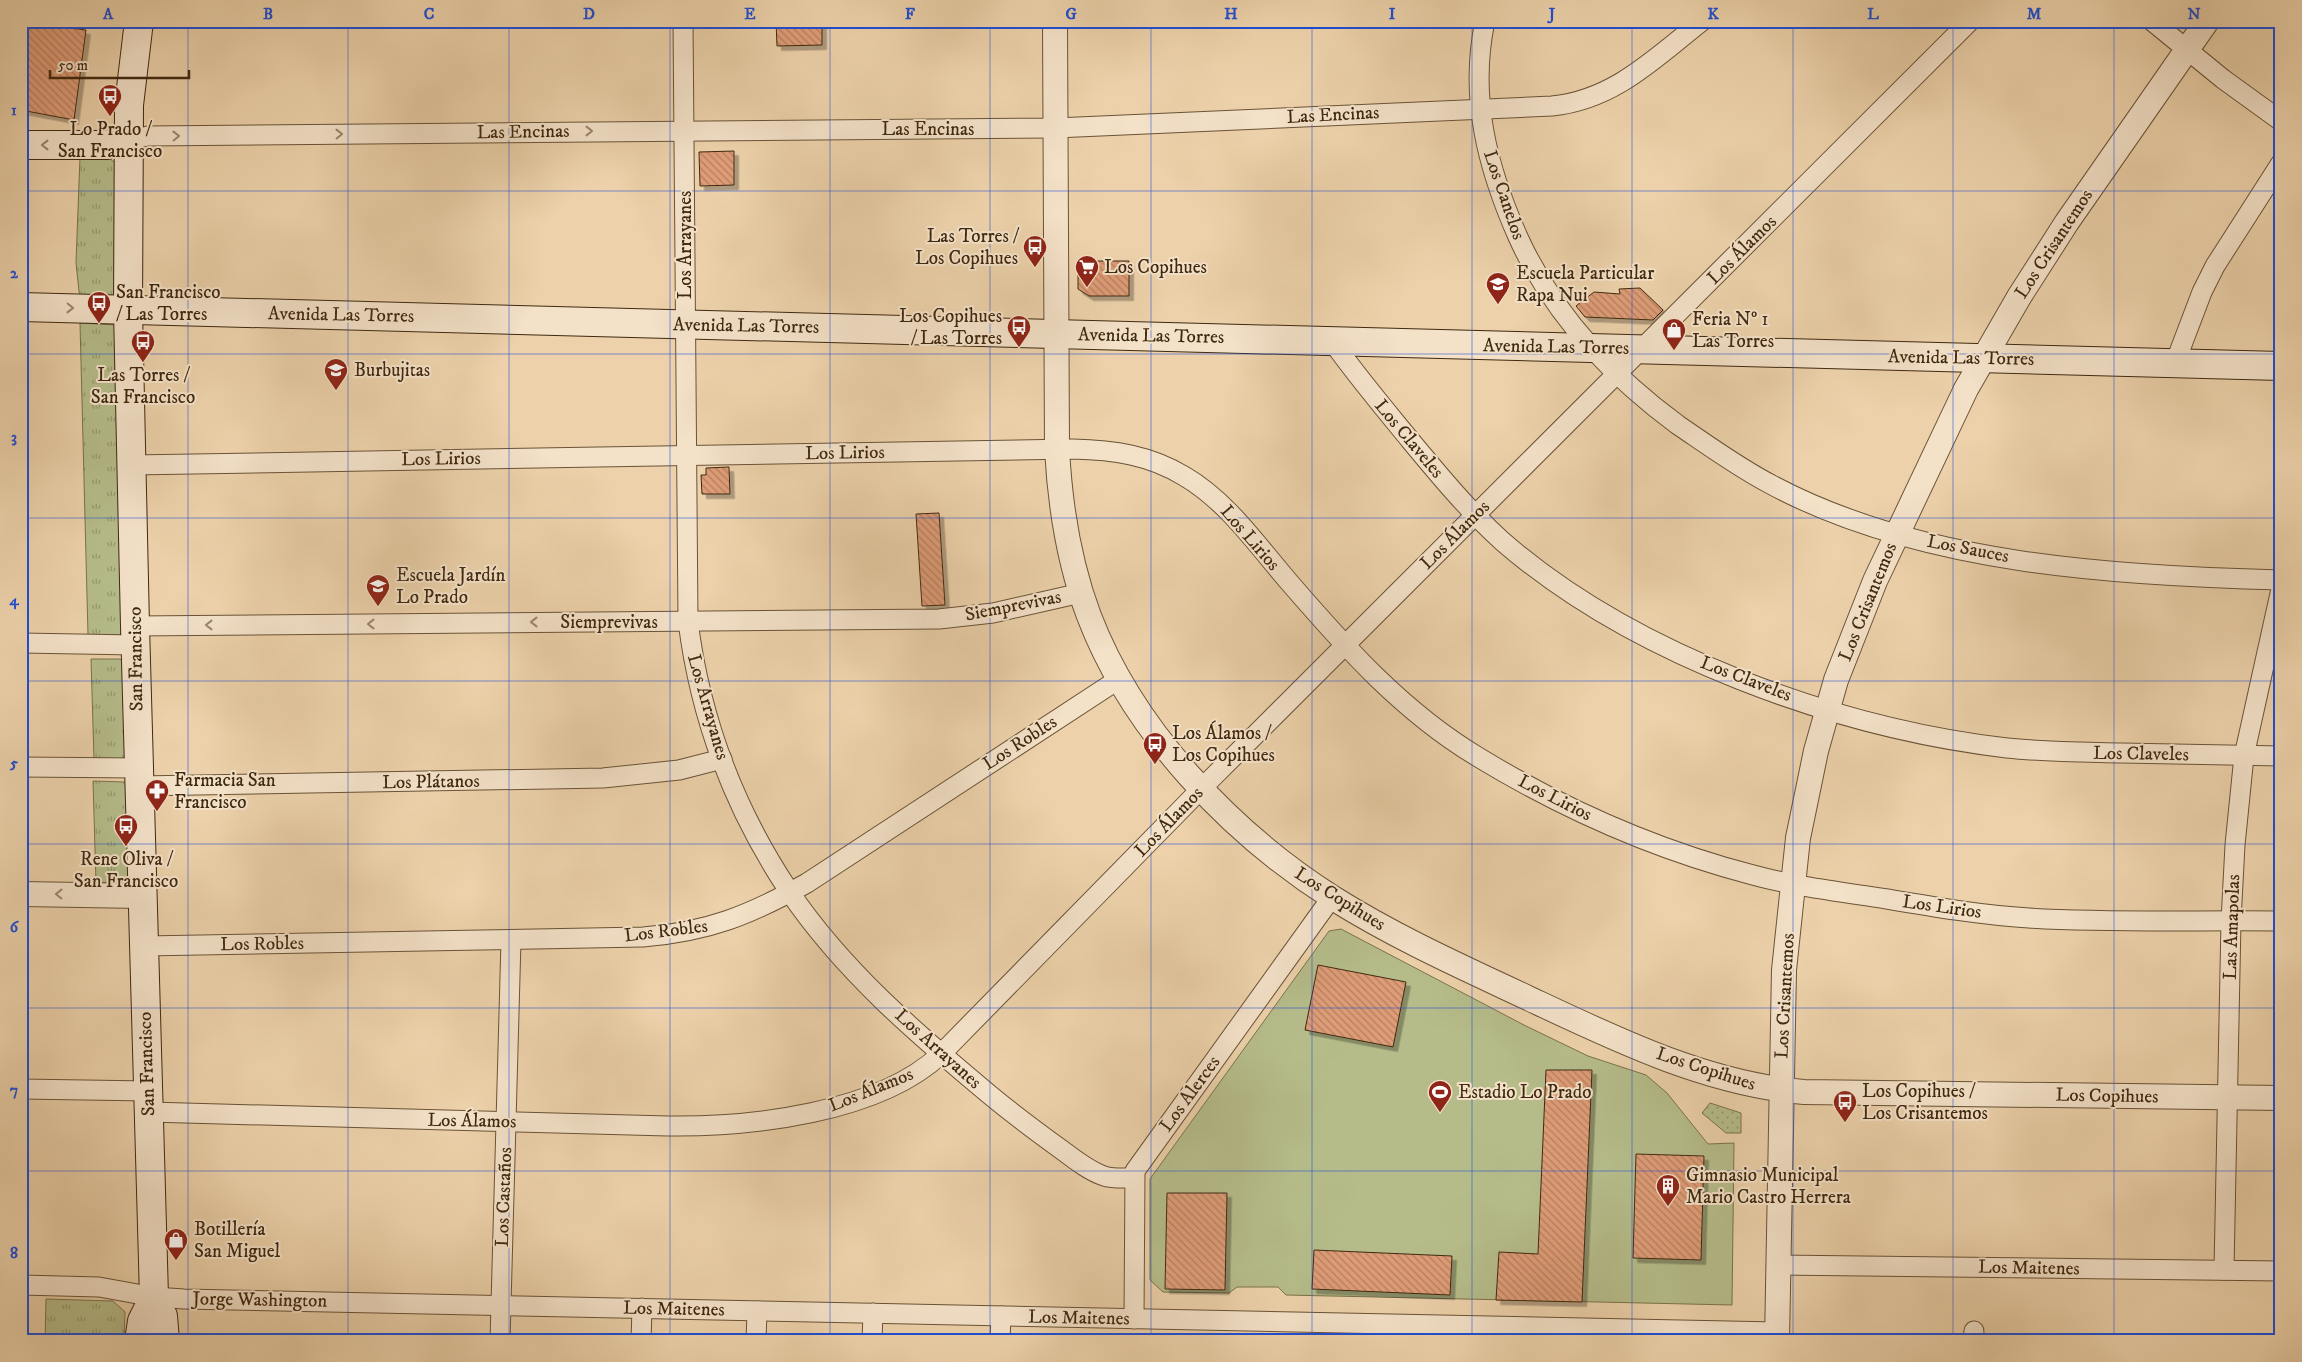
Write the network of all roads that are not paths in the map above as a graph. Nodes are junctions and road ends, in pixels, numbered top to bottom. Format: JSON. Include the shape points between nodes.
{"nodes":[{"id":1,"x":139,"y":21,"type":"edge"},
{"id":2,"x":683,"y":21,"type":"edge"},
{"id":3,"x":1055,"y":21,"type":"edge"},
{"id":4,"x":1485,"y":21,"type":"edge"},
{"id":5,"x":1702,"y":21,"type":"edge"},
{"id":6,"x":1970,"y":21,"type":"edge"},
{"id":7,"x":2152,"y":21,"type":"edge"},
{"id":8,"x":2207,"y":21,"type":"edge"},
{"id":9,"x":2185,"y":50,"type":"junction"},
{"id":10,"x":1479,"y":109,"type":"junction"},
{"id":11,"x":2281,"y":121,"type":"edge"},
{"id":12,"x":1056,"y":128,"type":"junction"},
{"id":13,"x":684,"y":130,"type":"junction"},
{"id":14,"x":128,"y":140,"type":"junction"},
{"id":15,"x":21,"y":145,"type":"edge"},
{"id":16,"x":2281,"y":163,"type":"edge"},
{"id":17,"x":21,"y":307,"type":"edge"},
{"id":18,"x":128,"y":310,"type":"junction"},
{"id":19,"x":685,"y":324,"type":"junction"},
{"id":20,"x":1056,"y":334,"type":"junction"},
{"id":21,"x":1332,"y":341,"type":"junction"},
{"id":22,"x":1591,"y":348,"type":"junction"},
{"id":23,"x":1643,"y":349,"type":"junction"},
{"id":24,"x":1984,"y":358,"type":"junction"},
{"id":25,"x":2175,"y":363,"type":"junction"},
{"id":26,"x":2281,"y":366,"type":"edge"},
{"id":27,"x":1616,"y":375,"type":"junction"},
{"id":28,"x":1057,"y":449,"type":"junction"},
{"id":29,"x":686,"y":455,"type":"junction"},
{"id":30,"x":131,"y":465,"type":"junction"},
{"id":31,"x":1475,"y":515,"type":"junction"},
{"id":32,"x":1896,"y":533,"type":"junction"},
{"id":33,"x":2281,"y":580,"type":"edge"},
{"id":34,"x":2281,"y":588,"type":"edge"},
{"id":35,"x":1081,"y":592,"type":"junction"},
{"id":36,"x":688,"y":621,"type":"junction"},
{"id":37,"x":135,"y":636,"type":"junction"},
{"id":38,"x":21,"y":643,"type":"edge"},
{"id":39,"x":1344,"y":646,"type":"junction"},
{"id":40,"x":1119,"y":679,"type":"junction"},
{"id":41,"x":1828,"y":709,"type":"junction"},
{"id":42,"x":2244,"y":756,"type":"junction"},
{"id":43,"x":2281,"y":756,"type":"edge"},
{"id":44,"x":722,"y":759,"type":"junction"},
{"id":45,"x":21,"y":767,"type":"edge"},
{"id":46,"x":139,"y":777,"type":"junction"},
{"id":47,"x":1202,"y":788,"type":"junction"},
{"id":48,"x":1792,"y":884,"type":"junction"},
{"id":49,"x":790,"y":892,"type":"junction"},
{"id":50,"x":21,"y":894,"type":"edge"},
{"id":51,"x":142,"y":896,"type":"junction"},
{"id":52,"x":1332,"y":897,"type":"junction"},
{"id":53,"x":2231,"y":921,"type":"junction"},
{"id":54,"x":2281,"y":921,"type":"edge"},
{"id":55,"x":510,"y":940,"type":"junction"},
{"id":56,"x":144,"y":946,"type":"junction"},
{"id":57,"x":941,"y":1054,"type":"junction"},
{"id":58,"x":21,"y":1089,"type":"edge"},
{"id":59,"x":1781,"y":1091,"type":"junction"},
{"id":60,"x":2227,"y":1097,"type":"junction"},
{"id":61,"x":2281,"y":1098,"type":"edge"},
{"id":62,"x":148,"y":1102,"type":"junction"},
{"id":63,"x":506,"y":1121,"type":"junction"},
{"id":64,"x":1134,"y":1178,"type":"junction"},
{"id":65,"x":1777,"y":1265,"type":"junction"},
{"id":66,"x":2224,"y":1270,"type":"junction"},
{"id":67,"x":2281,"y":1270,"type":"edge"},
{"id":68,"x":21,"y":1285,"type":"edge"},
{"id":69,"x":154,"y":1298,"type":"junction"},
{"id":70,"x":501,"y":1305,"type":"junction"},
{"id":71,"x":642,"y":1308,"type":"junction"},
{"id":72,"x":757,"y":1311,"type":"junction"},
{"id":73,"x":873,"y":1313,"type":"junction"},
{"id":74,"x":1001,"y":1316,"type":"junction"},
{"id":75,"x":1134,"y":1319,"type":"junction"},
{"id":76,"x":1368,"y":1332,"type":"edge"},
{"id":77,"x":1491,"y":1334,"type":"edge"},
{"id":78,"x":1620,"y":1335,"type":"edge"},
{"id":79,"x":1777,"y":1336,"type":"edge"},
{"id":80,"x":139,"y":1341,"type":"edge"},
{"id":81,"x":165,"y":1341,"type":"edge"},
{"id":82,"x":500,"y":1341,"type":"edge"},
{"id":83,"x":641,"y":1341,"type":"edge"},
{"id":84,"x":756,"y":1341,"type":"edge"},
{"id":85,"x":872,"y":1341,"type":"edge"},
{"id":86,"x":1000,"y":1341,"type":"edge"}],
"edges":[{"from":1,"to":14,"type":"main road","name":"San Francisco"},
{"from":2,"to":13,"type":"street","name":"Los Arrayanes"},
{"from":3,"to":12,"type":"street","name":"Los Copihues"},
{"from":4,"to":10,"type":"street","name":"Los Canelos","via":[[1479,60]]},
{"from":5,"to":10,"type":"street","name":"Las Encinas","via":[[1622,82],[1587,100],[1552,106]]},
{"from":6,"to":23,"type":"street","name":"Los Álamos"},
{"from":7,"to":9,"type":"street"},
{"from":8,"to":9,"type":"street","name":"Los Crisantemos"},
{"from":9,"to":11,"type":"street"},
{"from":9,"to":24,"type":"street","name":"Los Crisantemos","via":[[2066,222]]},
{"from":10,"to":12,"type":"street","name":"Las Encinas"},
{"from":10,"to":22,"type":"street","name":"Los Canelos","via":[[1500,192],[1524,250],[1558,309]]},
{"from":12,"to":13,"type":"street","name":"Las Encinas"},
{"from":12,"to":20,"type":"street","name":"Los Copihues"},
{"from":14,"to":13,"type":"street","name":"Las Encinas","one_way":true,"via":[[148,136]]},
{"from":13,"to":19,"type":"street","name":"Los Arrayanes"},
{"from":14,"to":15,"type":"main road","one_way":true,"via":[[106,145]]},
{"from":14,"to":18,"type":"main road","name":"San Francisco"},
{"from":16,"to":25,"type":"street","via":[[2215,266]]},
{"from":17,"to":18,"type":"main road","name":"Avenida Las Torres","one_way":true},
{"from":18,"to":19,"type":"main road","name":"Avenida Las Torres"},
{"from":18,"to":30,"type":"main road","name":"San Francisco"},
{"from":19,"to":20,"type":"main road","name":"Avenida Las Torres"},
{"from":19,"to":29,"type":"street","name":"Los Arrayanes"},
{"from":20,"to":21,"type":"main road","name":"Avenida Las Torres"},
{"from":20,"to":28,"type":"street","name":"Los Copihues"},
{"from":21,"to":22,"type":"main road","name":"Avenida Las Torres"},
{"from":21,"to":31,"type":"street","name":"Los Claveles","via":[[1361,381]]},
{"from":22,"to":23,"type":"main road","name":"Avenida Las Torres"},
{"from":22,"to":27,"type":"street","name":"Los Sauces"},
{"from":23,"to":24,"type":"main road","name":"Avenida Las Torres"},
{"from":23,"to":27,"type":"street","name":"Los Álamos"},
{"from":24,"to":25,"type":"main road","name":"Avenida Las Torres"},
{"from":24,"to":32,"type":"street","name":"Los Crisantemos"},
{"from":25,"to":26,"type":"main road","name":"Avenida Las Torres"},
{"from":27,"to":31,"type":"street","name":"Los Álamos"},
{"from":27,"to":32,"type":"street","name":"Los Sauces","via":[[1705,444],[1772,485],[1834,513]]},
{"from":28,"to":29,"type":"street","name":"Los Lirios"},
{"from":28,"to":35,"type":"street","name":"Los Copihues","via":[[1065,528]]},
{"from":28,"to":39,"type":"street","name":"Los Lirios","via":[[1125,452],[1166,466],[1194,482],[1228,512]]},
{"from":29,"to":30,"type":"street","name":"Los Lirios"},
{"from":29,"to":36,"type":"street","name":"Los Arrayanes"},
{"from":30,"to":37,"type":"main road","name":"San Francisco"},
{"from":31,"to":39,"type":"street","name":"Los Álamos"},
{"from":31,"to":41,"type":"street","name":"Los Claveles","via":[[1533,565],[1608,615],[1698,661],[1777,693]]},
{"from":32,"to":33,"type":"street","name":"Los Sauces","via":[[1980,553],[2117,573]]},
{"from":32,"to":41,"type":"street","name":"Los Crisantemos","via":[[1846,652]]},
{"from":34,"to":42,"type":"street","name":"Las Amapolas"},
{"from":35,"to":36,"type":"street","name":"Siemprevivas","via":[[993,613],[939,619]]},
{"from":35,"to":40,"type":"street","name":"Los Copihues"},
{"from":36,"to":37,"type":"street","name":"Siemprevivas","one_way":true},
{"from":36,"to":44,"type":"street","name":"Los Arrayanes","via":[[700,691]]},
{"from":37,"to":38,"type":"street","name":"Siemprevivas"},
{"from":37,"to":46,"type":"main road","name":"San Francisco"},
{"from":39,"to":47,"type":"street","name":"Los Álamos"},
{"from":39,"to":48,"type":"street","name":"Los Lirios","via":[[1416,714],[1515,778],[1600,820],[1683,854]]},
{"from":40,"to":47,"type":"street","name":"Los Copihues","via":[[1156,735]]},
{"from":40,"to":49,"type":"street","name":"Los Robles"},
{"from":41,"to":42,"type":"street","name":"Los Claveles","via":[[1926,735],[2009,748]]},
{"from":41,"to":48,"type":"street","name":"Los Crisantemos","via":[[1807,793]]},
{"from":42,"to":43,"type":"street","name":"Los Claveles"},
{"from":42,"to":53,"type":"street","name":"Las Amapolas"},
{"from":44,"to":46,"type":"street","name":"Los Plátanos","via":[[679,770],[603,778]]},
{"from":44,"to":49,"type":"street","name":"Los Arrayanes","via":[[751,825]]},
{"from":45,"to":46,"type":"street","name":"Los Plátanos"},
{"from":46,"to":51,"type":"main road","name":"San Francisco"},
{"from":47,"to":52,"type":"street","name":"Los Copihues","via":[[1266,850]]},
{"from":47,"to":57,"type":"street","name":"Los Álamos"},
{"from":48,"to":53,"type":"street","name":"Los Lirios","via":[[2015,917]]},
{"from":48,"to":59,"type":"street","name":"Los Crisantemos","via":[[1782,988]]},
{"from":49,"to":55,"type":"street","name":"Los Robles","via":[[739,918],[690,932],[642,937]]},
{"from":49,"to":57,"type":"street","name":"Los Arrayanes","via":[[862,978]]},
{"from":51,"to":50,"type":"street","one_way":true},
{"from":51,"to":56,"type":"main road","name":"San Francisco"},
{"from":52,"to":59,"type":"street","name":"Los Copihues","via":[[1450,961],[1616,1038],[1730,1080]]},
{"from":52,"to":64,"type":"street","name":"Los Alerces","via":[[1139,1165]]},
{"from":53,"to":54,"type":"street","name":"Los Lirios"},
{"from":53,"to":60,"type":"street","name":"Las Amapolas"},
{"from":55,"to":56,"type":"street","name":"Los Robles"},
{"from":55,"to":63,"type":"street","name":"Los Castaños"},
{"from":56,"to":62,"type":"main road","name":"San Francisco"},
{"from":57,"to":63,"type":"street","name":"Los Álamos","via":[[912,1076],[872,1094],[826,1109],[760,1122],[692,1126]]},
{"from":57,"to":64,"type":"street","name":"Los Arrayanes","via":[[999,1103],[1075,1159],[1102,1176]]},
{"from":58,"to":62,"type":"street","name":"Los Álamos"},
{"from":59,"to":60,"type":"street","name":"Los Copihues"},
{"from":59,"to":65,"type":"street","name":"Los Crisantemos"},
{"from":60,"to":61,"type":"street","name":"Los Copihues"},
{"from":60,"to":66,"type":"street","name":"Las Amapolas"},
{"from":62,"to":63,"type":"street","name":"Los Álamos"},
{"from":62,"to":69,"type":"main road","name":"San Francisco"},
{"from":63,"to":70,"type":"street","name":"Los Castaños"},
{"from":64,"to":75,"type":"street","name":"Los Alerces"},
{"from":65,"to":66,"type":"street","name":"Los Maitenes"},
{"from":65,"to":79,"type":"street","name":"Los Crisantemos"},
{"from":66,"to":67,"type":"street","name":"Los Maitenes"},
{"from":68,"to":69,"type":"street","name":"Jorge Washington","via":[[99,1287]]},
{"from":69,"to":70,"type":"street","name":"Jorge Washington"},
{"from":69,"to":80,"type":"main road","name":"San Francisco","via":[[142,1322]]},
{"from":69,"to":81,"type":"main road","name":"San Francisco","via":[[162,1316]]},
{"from":70,"to":71,"type":"street","name":"Los Maitenes"},
{"from":70,"to":82,"type":"street","name":"Los Castaños"},
{"from":71,"to":72,"type":"street","name":"Los Maitenes"},
{"from":71,"to":83,"type":"street"},
{"from":72,"to":73,"type":"street","name":"Los Maitenes"},
{"from":72,"to":84,"type":"street"},
{"from":73,"to":74,"type":"street","name":"Los Maitenes"},
{"from":73,"to":85,"type":"street"},
{"from":74,"to":75,"type":"street","name":"Los Maitenes"},
{"from":74,"to":86,"type":"street"},
{"from":75,"to":76,"type":"street","name":"Los Maitenes"},
{"from":76,"to":77,"type":"street","name":"Los Maitenes"},
{"from":77,"to":78,"type":"street","name":"Los Maitenes"},
{"from":78,"to":79,"type":"street","name":"Los Maitenes"}]}
